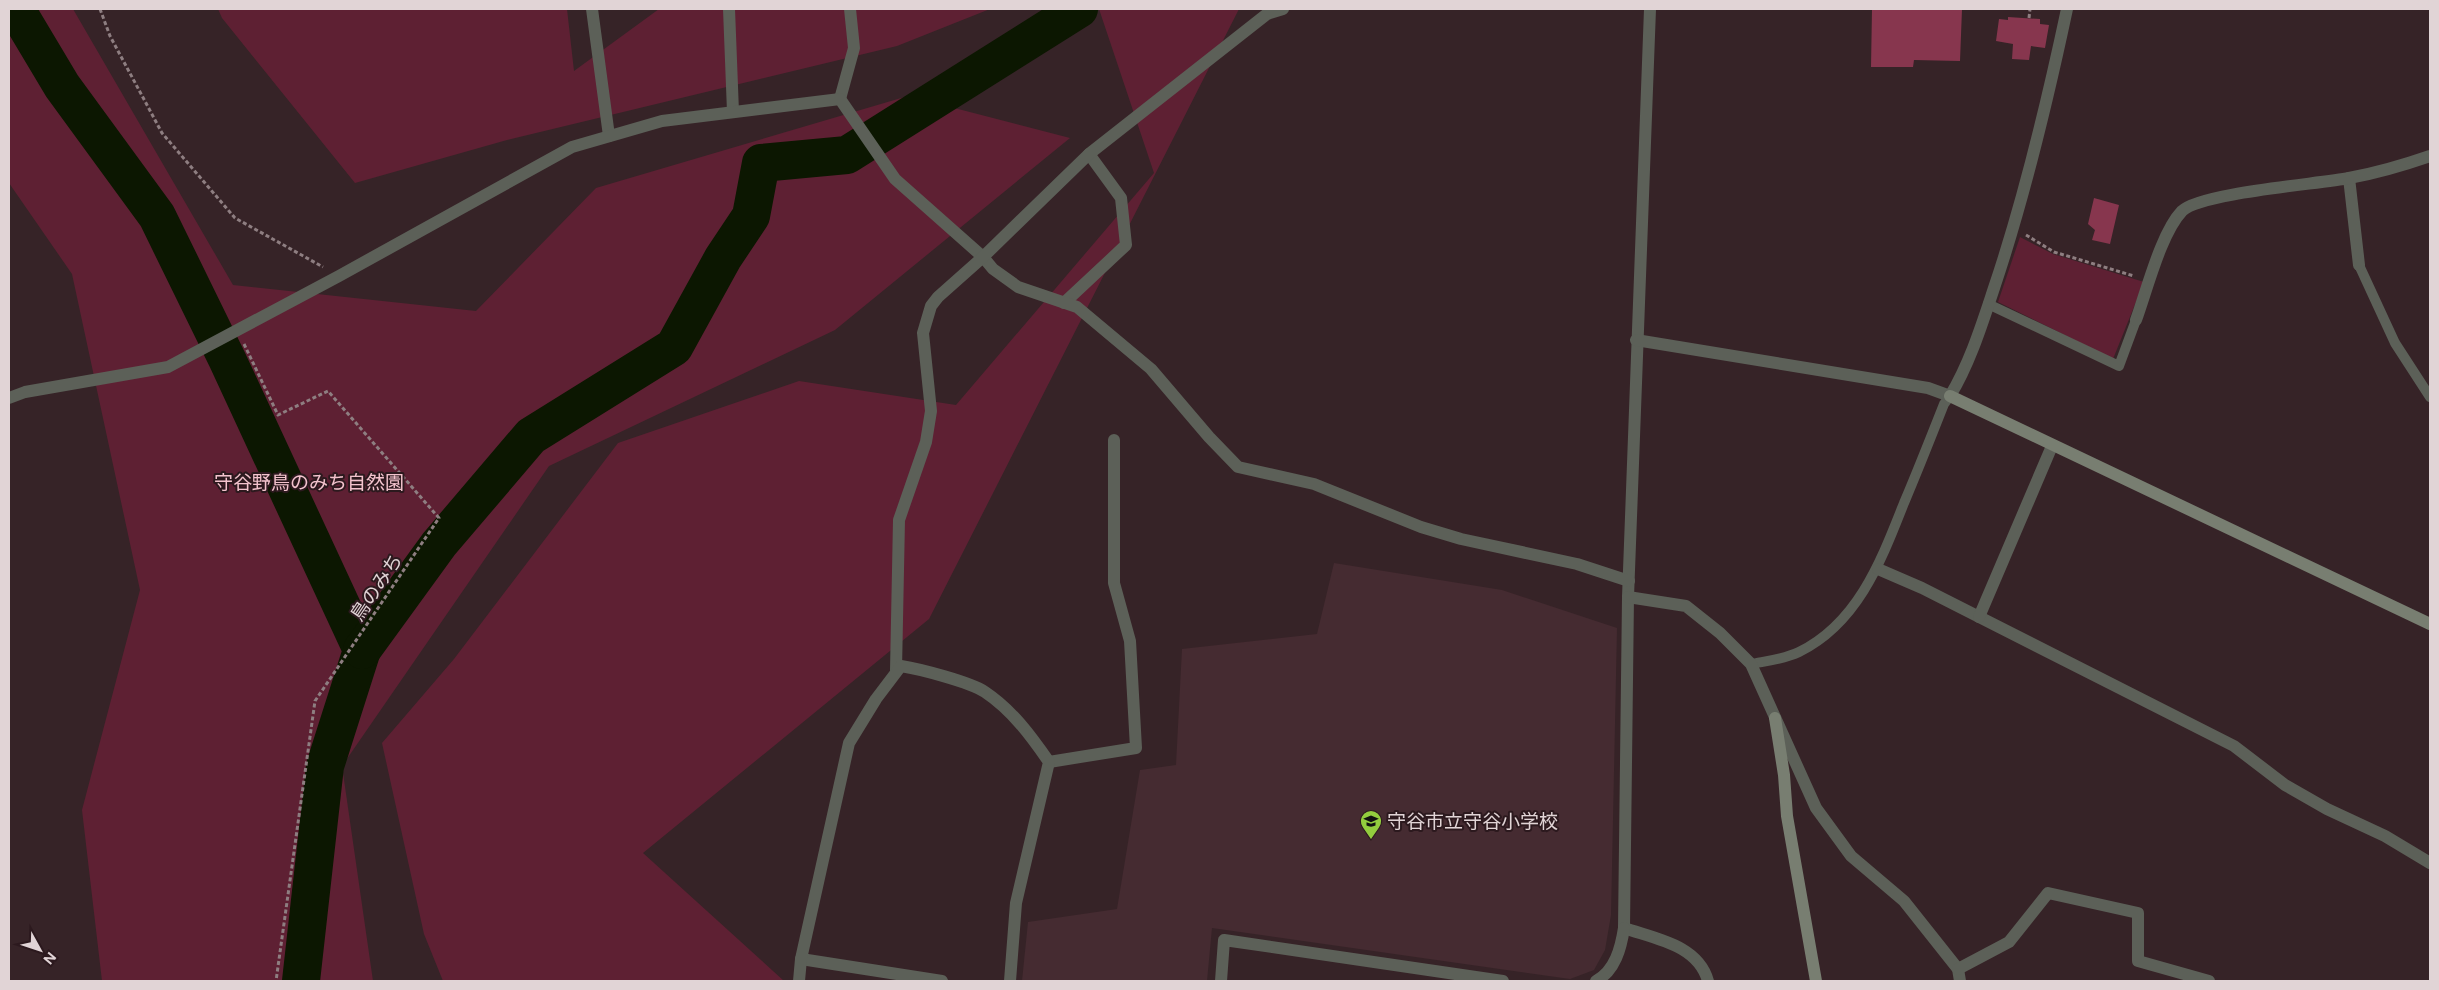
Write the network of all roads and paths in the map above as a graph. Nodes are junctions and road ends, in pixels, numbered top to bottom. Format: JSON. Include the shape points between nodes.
{"nodes":[{"id":1,"x":100,"y":9,"type":"edge"},
{"id":2,"x":592,"y":9,"type":"edge"},
{"id":3,"x":729,"y":9,"type":"edge"},
{"id":4,"x":850,"y":9,"type":"edge"},
{"id":5,"x":1283,"y":9,"type":"edge"},
{"id":6,"x":1650,"y":9,"type":"edge"},
{"id":7,"x":2030,"y":9,"type":"edge"},
{"id":8,"x":2067,"y":9,"type":"edge"},
{"id":9,"x":2029,"y":18,"type":"dead end"},
{"id":10,"x":840,"y":99,"type":"junction"},
{"id":11,"x":733,"y":112,"type":"junction"},
{"id":12,"x":609,"y":136,"type":"junction"},
{"id":13,"x":1089,"y":154,"type":"junction"},
{"id":14,"x":2430,"y":156,"type":"edge"},
{"id":15,"x":2349,"y":178,"type":"junction"},
{"id":16,"x":2014,"y":229,"type":"junction"},
{"id":17,"x":983,"y":258,"type":"junction"},
{"id":18,"x":2359,"y":265,"type":"joint"},
{"id":19,"x":339,"y":276,"type":"junction"},
{"id":20,"x":2150,"y":281,"type":"junction"},
{"id":21,"x":1064,"y":303,"type":"junction"},
{"id":22,"x":1988,"y":304,"type":"junction"},
{"id":23,"x":2136,"y":320,"type":"joint"},
{"id":24,"x":237,"y":330,"type":"junction"},
{"id":25,"x":1636,"y":340,"type":"junction"},
{"id":26,"x":1950,"y":396,"type":"junction"},
{"id":27,"x":2430,"y":397,"type":"edge"},
{"id":28,"x":9,"y":398,"type":"edge"},
{"id":29,"x":1114,"y":440,"type":"dead end"},
{"id":30,"x":2052,"y":446,"type":"junction"},
{"id":31,"x":1878,"y":569,"type":"junction"},
{"id":32,"x":1629,"y":581,"type":"junction"},
{"id":33,"x":1628,"y":597,"type":"junction"},
{"id":34,"x":1979,"y":617,"type":"junction"},
{"id":35,"x":2430,"y":624,"type":"edge"},
{"id":36,"x":1750,"y":664,"type":"junction"},
{"id":37,"x":896,"y":670,"type":"junction"},
{"id":38,"x":1775,"y":718,"type":"junction"},
{"id":39,"x":1049,"y":762,"type":"junction"},
{"id":40,"x":2430,"y":863,"type":"edge"},
{"id":41,"x":1624,"y":928,"type":"junction"},
{"id":42,"x":801,"y":959,"type":"junction"},
{"id":43,"x":1959,"y":975,"type":"edge"},
{"id":44,"x":276,"y":981,"type":"edge"},
{"id":45,"x":799,"y":981,"type":"edge"},
{"id":46,"x":942,"y":981,"type":"edge"},
{"id":47,"x":1010,"y":981,"type":"edge"},
{"id":48,"x":1221,"y":981,"type":"edge"},
{"id":49,"x":1503,"y":981,"type":"edge"},
{"id":50,"x":1596,"y":981,"type":"edge"},
{"id":51,"x":1708,"y":981,"type":"edge"},
{"id":52,"x":1816,"y":981,"type":"edge"},
{"id":53,"x":2209,"y":981,"type":"edge"}],
"edges":[{"from":1,"to":19,"type":"path","via":[[110,36],[162,133],[235,218]]},
{"from":2,"to":12,"type":"street"},
{"from":3,"to":11,"type":"street"},
{"from":4,"to":10,"type":"street","via":[[854,48]]},
{"from":5,"to":13,"type":"street","via":[[1267,14]]},
{"from":6,"to":25,"type":"street"},
{"from":7,"to":9,"type":"path"},
{"from":8,"to":16,"type":"street","via":[[2046,110]]},
{"from":10,"to":11,"type":"street"},
{"from":10,"to":17,"type":"street","via":[[895,179]]},
{"from":11,"to":12,"type":"street","via":[[662,120]]},
{"from":12,"to":19,"type":"street","via":[[572,147]]},
{"from":13,"to":17,"type":"street"},
{"from":13,"to":21,"type":"street","via":[[1121,198],[1126,245]]},
{"from":14,"to":15,"type":"street"},
{"from":15,"to":18,"type":"street"},
{"from":15,"to":20,"type":"street","via":[[2248,192],[2200,202],[2183,210],[2170,228]]},
{"from":16,"to":20,"type":"path","via":[[2054,252]]},
{"from":16,"to":22,"type":"street"},
{"from":17,"to":21,"type":"street","via":[[1018,287]]},
{"from":17,"to":37,"type":"street","via":[[938,297],[928,314],[923,333],[931,411],[926,442],[899,520]]},
{"from":18,"to":27,"type":"lane","via":[[2395,343]]},
{"from":19,"to":24,"type":"street"},
{"from":20,"to":23,"type":"street"},
{"from":21,"to":32,"type":"street","via":[[1077,307],[1151,369],[1238,467],[1314,484],[1461,540],[1577,564]]},
{"from":22,"to":23,"type":"lane","via":[[2119,366]]},
{"from":22,"to":26,"type":"street"},
{"from":24,"to":28,"type":"street","via":[[168,367],[25,392]]},
{"from":24,"to":44,"type":"path","name":"鳥のみち","via":[[278,415],[328,391],[439,518],[315,701]]},
{"from":25,"to":26,"type":"street","via":[[1928,388]]},
{"from":25,"to":32,"type":"street"},
{"from":26,"to":30,"type":"street"},
{"from":26,"to":31,"type":"lane"},
{"from":29,"to":39,"type":"street","via":[[1114,583],[1130,641],[1136,748]]},
{"from":30,"to":34,"type":"street"},
{"from":30,"to":35,"type":"street"},
{"from":31,"to":34,"type":"street"},
{"from":31,"to":36,"type":"lane","via":[[1854,606],[1818,641],[1797,654]]},
{"from":32,"to":33,"type":"street"},
{"from":33,"to":36,"type":"street","via":[[1686,606],[1720,633]]},
{"from":33,"to":41,"type":"street"},
{"from":34,"to":40,"type":"street","via":[[2234,746],[2286,785]]},
{"from":36,"to":38,"type":"street"},
{"from":37,"to":39,"type":"street","via":[[901,666],[922,669],[984,691],[1021,723]]},
{"from":37,"to":42,"type":"street","via":[[848,743]]},
{"from":38,"to":43,"type":"street","via":[[1816,808],[1851,856],[1904,901]]},
{"from":38,"to":52,"type":"street","via":[[1787,816]]},
{"from":39,"to":47,"type":"street","via":[[1016,903]]},
{"from":41,"to":50,"type":"street","via":[[1616,959],[1608,972]]},
{"from":41,"to":51,"type":"street","via":[[1681,947],[1694,956],[1706,972]]},
{"from":42,"to":45,"type":"street"},
{"from":42,"to":46,"type":"street"},
{"from":43,"to":53,"type":"street","via":[[2009,942],[2048,892],[2138,913],[2138,961]]},
{"from":48,"to":49,"type":"street","via":[[1224,940]]}]}
